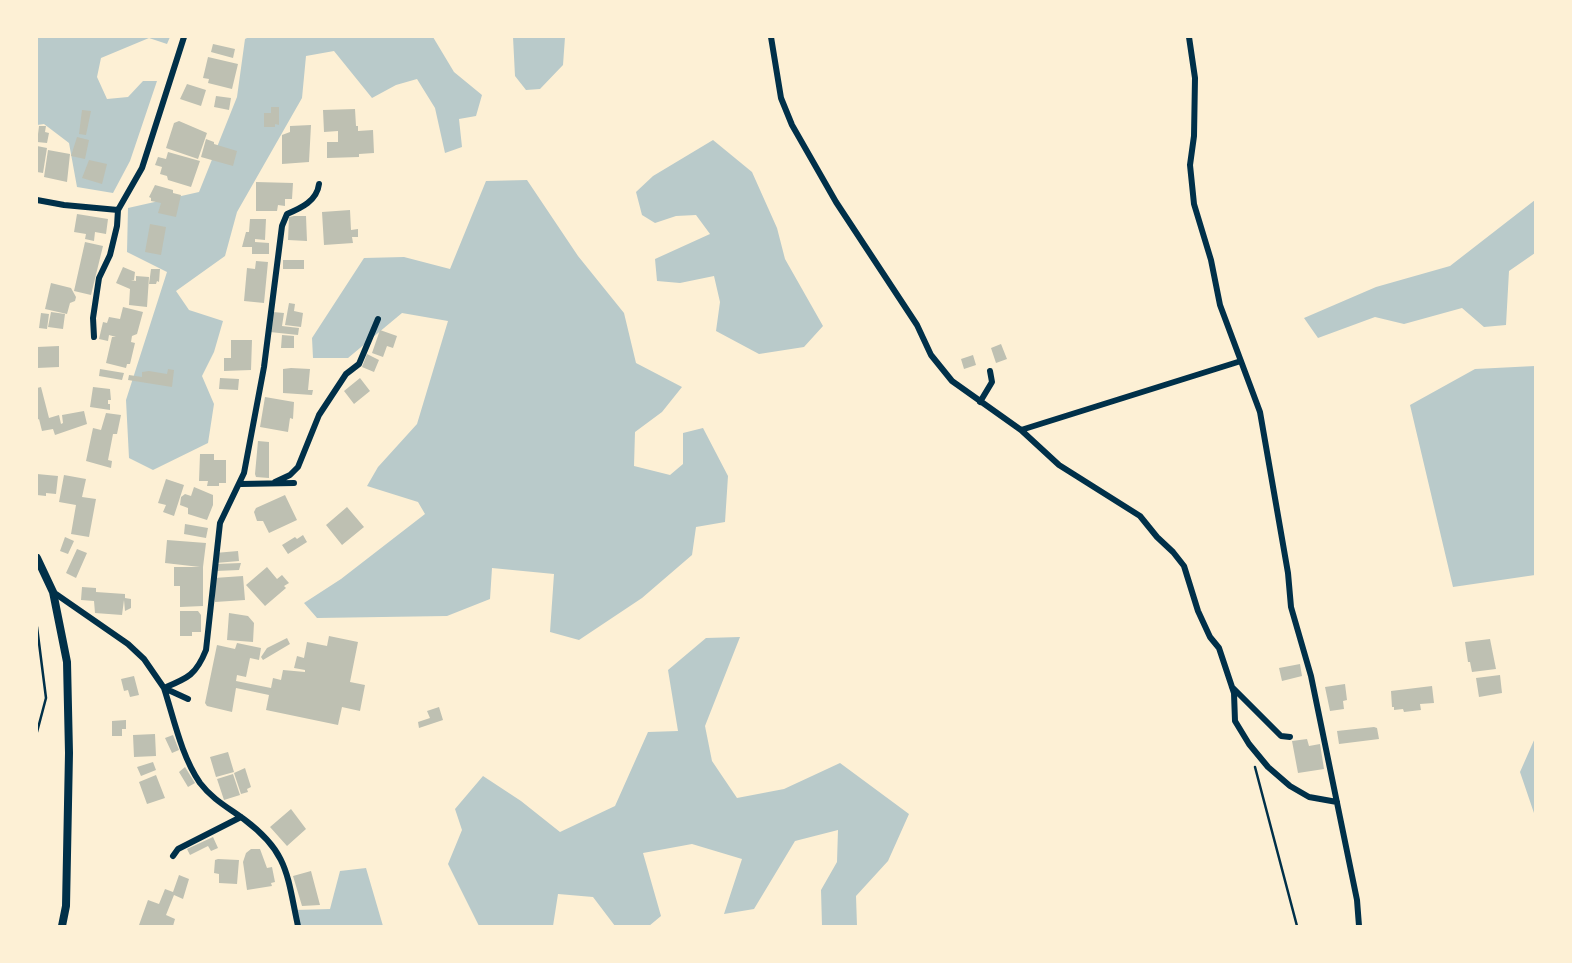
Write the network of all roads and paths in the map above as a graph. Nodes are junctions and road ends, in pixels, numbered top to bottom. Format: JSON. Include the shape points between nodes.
{"nodes":[{"id":1,"x":184,"y":37,"type":"edge"},
{"id":2,"x":771,"y":37,"type":"edge"},
{"id":3,"x":1189,"y":37,"type":"edge"},
{"id":4,"x":319,"y":184,"type":"dead end"},
{"id":5,"x":37,"y":200,"type":"edge"},
{"id":6,"x":118,"y":210,"type":"junction"},
{"id":7,"x":378,"y":319,"type":"dead end"},
{"id":8,"x":94,"y":337,"type":"dead end"},
{"id":9,"x":1241,"y":361,"type":"junction"},
{"id":10,"x":990,"y":371,"type":"dead end"},
{"id":11,"x":980,"y":402,"type":"junction"},
{"id":12,"x":1021,"y":430,"type":"junction"},
{"id":13,"x":275,"y":482,"type":"junction"},
{"id":14,"x":294,"y":483,"type":"dead end"},
{"id":15,"x":241,"y":484,"type":"junction"},
{"id":16,"x":37,"y":558,"type":"edge"},
{"id":17,"x":53,"y":592,"type":"junction"},
{"id":18,"x":37,"y":627,"type":"edge"},
{"id":19,"x":1230,"y":686,"type":"junction"},
{"id":20,"x":164,"y":688,"type":"junction"},
{"id":21,"x":188,"y":699,"type":"dead end"},
{"id":22,"x":37,"y":732,"type":"edge"},
{"id":23,"x":1290,"y":737,"type":"dead end"},
{"id":24,"x":1250,"y":744,"type":"junction"},
{"id":25,"x":1337,"y":802,"type":"junction"},
{"id":26,"x":241,"y":817,"type":"junction"},
{"id":27,"x":173,"y":856,"type":"dead end"},
{"id":28,"x":62,"y":926,"type":"edge"},
{"id":29,"x":298,"y":926,"type":"edge"},
{"id":30,"x":1297,"y":926,"type":"edge"},
{"id":31,"x":1359,"y":926,"type":"edge"}],
"edges":[{"from":1,"to":6,"type":"street","via":[[142,168]]},
{"from":2,"to":11,"type":"street","via":[[781,99],[815,167],[917,325],[931,355],[952,381]]},
{"from":3,"to":9,"type":"street","via":[[1195,78],[1190,165],[1194,204],[1220,306]]},
{"from":4,"to":15,"type":"street","via":[[314,198],[287,214],[282,226],[264,367]]},
{"from":5,"to":6,"type":"street"},
{"from":6,"to":8,"type":"street","via":[[110,255],[99,278]]},
{"from":7,"to":13,"type":"street","via":[[359,363],[346,374],[319,415],[298,467]]},
{"from":9,"to":12,"type":"street"},
{"from":9,"to":25,"type":"street","via":[[1260,412],[1291,607],[1311,676]]},
{"from":10,"to":11,"type":"street","via":[[992,382]]},
{"from":11,"to":12,"type":"street"},
{"from":12,"to":19,"type":"street","via":[[1059,465],[1140,516],[1173,552],[1184,566],[1198,611],[1219,648]]},
{"from":13,"to":14,"type":"street"},
{"from":13,"to":15,"type":"street"},
{"from":15,"to":20,"type":"street","via":[[220,523],[206,650],[200,666],[190,677]]},
{"from":16,"to":17,"type":"street"},
{"from":17,"to":20,"type":"street","via":[[128,644]]},
{"from":17,"to":28,"type":"street","via":[[67,662],[69,753]]},
{"from":18,"to":22,"type":"path","via":[[46,698]]},
{"from":19,"to":23,"type":"street","via":[[1281,736]]},
{"from":19,"to":24,"type":"street","via":[[1235,721]]},
{"from":20,"to":21,"type":"street"},
{"from":20,"to":26,"type":"street","via":[[200,782],[218,803]]},
{"from":24,"to":25,"type":"street","via":[[1290,786],[1309,797]]},
{"from":24,"to":30,"type":"path"},
{"from":25,"to":31,"type":"street"},
{"from":26,"to":27,"type":"street","via":[[178,849]]},
{"from":26,"to":29,"type":"street","via":[[268,838],[278,853]]}]}
